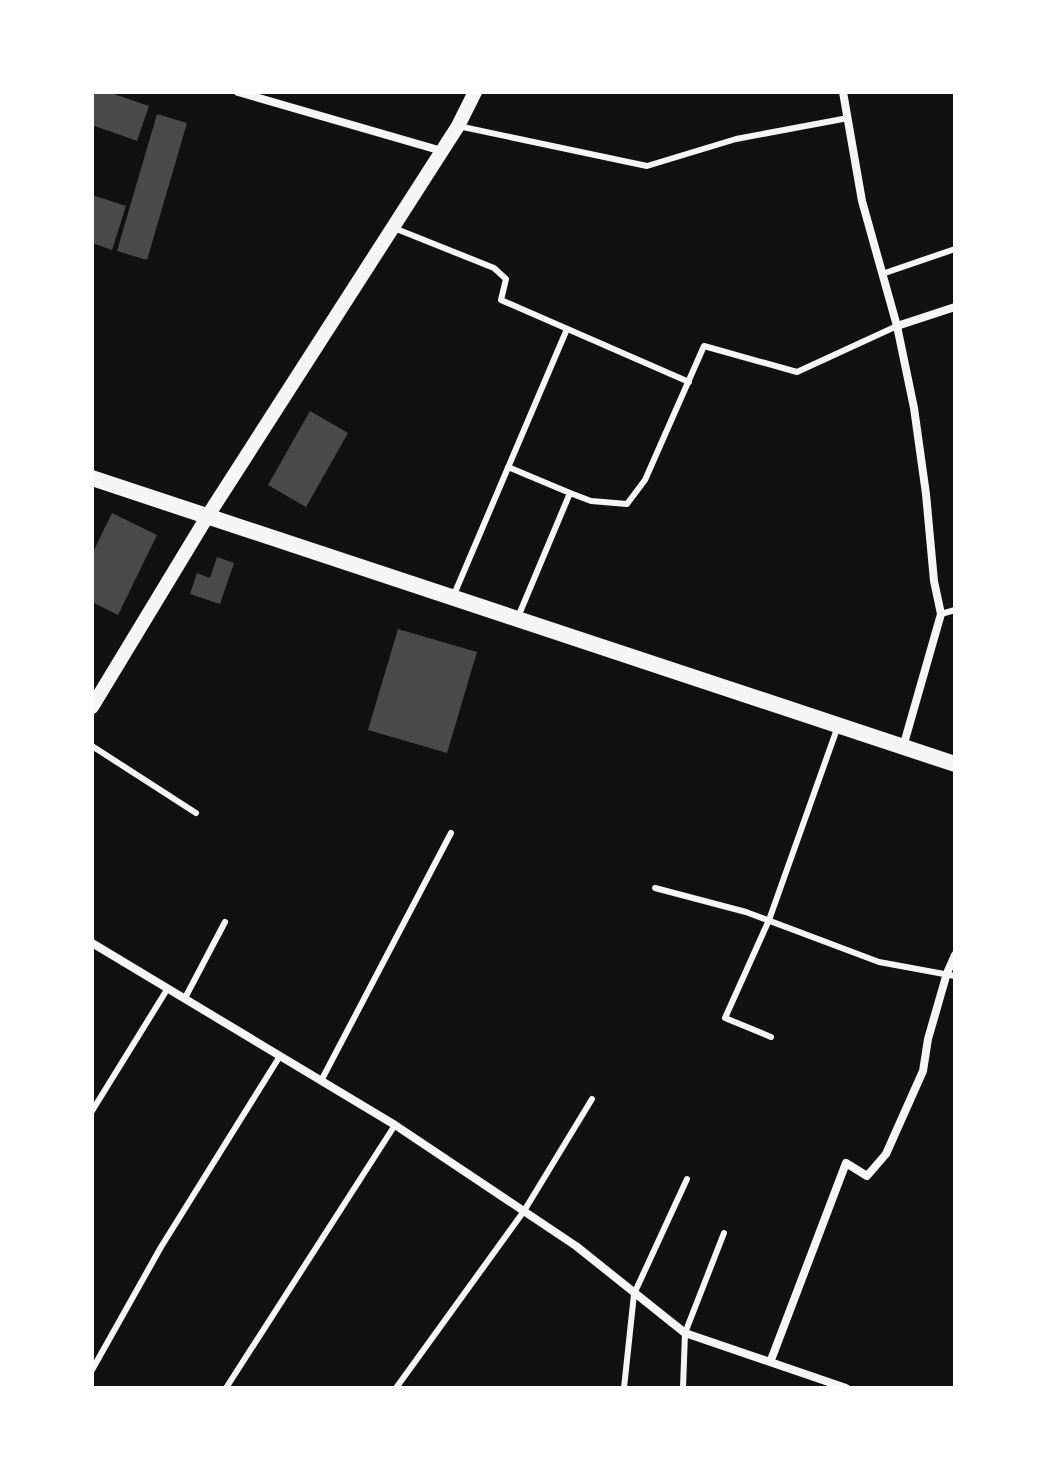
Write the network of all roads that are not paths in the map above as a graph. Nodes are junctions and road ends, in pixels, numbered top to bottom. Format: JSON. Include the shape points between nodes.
{"nodes":[{"id":1,"x":238,"y":92,"type":"edge"},
{"id":2,"x":475,"y":92,"type":"edge"},
{"id":3,"x":843,"y":92,"type":"edge"},
{"id":4,"x":848,"y":118,"type":"junction"},
{"id":5,"x":458,"y":126,"type":"junction"},
{"id":6,"x":442,"y":151,"type":"junction"},
{"id":7,"x":394,"y":228,"type":"junction"},
{"id":8,"x":955,"y":249,"type":"edge"},
{"id":9,"x":882,"y":274,"type":"junction"},
{"id":10,"x":955,"y":307,"type":"edge"},
{"id":11,"x":897,"y":326,"type":"junction"},
{"id":12,"x":567,"y":329,"type":"junction"},
{"id":13,"x":689,"y":382,"type":"junction"},
{"id":14,"x":508,"y":467,"type":"junction"},
{"id":15,"x":92,"y":478,"type":"edge"},
{"id":16,"x":570,"y":493,"type":"junction"},
{"id":17,"x":207,"y":517,"type":"junction"},
{"id":18,"x":453,"y":597,"type":"junction"},
{"id":19,"x":955,"y":610,"type":"edge"},
{"id":20,"x":941,"y":614,"type":"junction"},
{"id":21,"x":517,"y":619,"type":"junction"},
{"id":22,"x":92,"y":707,"type":"edge"},
{"id":23,"x":838,"y":726,"type":"junction"},
{"id":24,"x":92,"y":746,"type":"edge"},
{"id":25,"x":903,"y":747,"type":"junction"},
{"id":26,"x":955,"y":764,"type":"edge"},
{"id":27,"x":196,"y":813,"type":"dead end"},
{"id":28,"x":451,"y":833,"type":"dead end"},
{"id":29,"x":655,"y":888,"type":"dead end"},
{"id":30,"x":769,"y":920,"type":"junction"},
{"id":31,"x":225,"y":922,"type":"dead end"},
{"id":32,"x":92,"y":943,"type":"edge"},
{"id":33,"x":955,"y":955,"type":"edge"},
{"id":34,"x":951,"y":974,"type":"edge"},
{"id":35,"x":168,"y":988,"type":"junction"},
{"id":36,"x":185,"y":998,"type":"junction"},
{"id":37,"x":771,"y":1037,"type":"dead end"},
{"id":38,"x":280,"y":1056,"type":"junction"},
{"id":39,"x":321,"y":1081,"type":"junction"},
{"id":40,"x":592,"y":1099,"type":"dead end"},
{"id":41,"x":92,"y":1111,"type":"edge"},
{"id":42,"x":395,"y":1125,"type":"junction"},
{"id":43,"x":687,"y":1179,"type":"dead end"},
{"id":44,"x":524,"y":1211,"type":"junction"},
{"id":45,"x":724,"y":1233,"type":"dead end"},
{"id":46,"x":634,"y":1294,"type":"junction"},
{"id":47,"x":685,"y":1333,"type":"junction"},
{"id":48,"x":771,"y":1360,"type":"junction"},
{"id":49,"x":92,"y":1370,"type":"edge"},
{"id":50,"x":226,"y":1388,"type":"edge"},
{"id":51,"x":396,"y":1388,"type":"edge"},
{"id":52,"x":624,"y":1388,"type":"edge"},
{"id":53,"x":683,"y":1388,"type":"edge"},
{"id":54,"x":846,"y":1388,"type":"edge"}],
"edges":[{"from":1,"to":6,"type":"street"},
{"from":2,"to":5,"type":"street"},
{"from":3,"to":4,"type":"street"},
{"from":4,"to":5,"type":"lane","via":[[736,139],[647,166]]},
{"from":4,"to":9,"type":"street"},
{"from":5,"to":6,"type":"street"},
{"from":6,"to":7,"type":"street"},
{"from":7,"to":12,"type":"lane","via":[[494,268],[506,279],[501,300]]},
{"from":7,"to":17,"type":"street"},
{"from":8,"to":9,"type":"lane"},
{"from":9,"to":11,"type":"street"},
{"from":10,"to":11,"type":"street"},
{"from":11,"to":13,"type":"lane","via":[[797,372],[704,346]]},
{"from":11,"to":20,"type":"street","via":[[914,408]]},
{"from":12,"to":13,"type":"lane"},
{"from":12,"to":14,"type":"lane"},
{"from":13,"to":16,"type":"lane","via":[[645,480],[627,504]]},
{"from":14,"to":16,"type":"lane"},
{"from":14,"to":18,"type":"lane"},
{"from":15,"to":17,"type":"main road"},
{"from":16,"to":21,"type":"lane"},
{"from":17,"to":18,"type":"main road"},
{"from":17,"to":22,"type":"street"},
{"from":18,"to":21,"type":"main road"},
{"from":19,"to":20,"type":"lane"},
{"from":20,"to":25,"type":"street"},
{"from":21,"to":23,"type":"main road"},
{"from":23,"to":25,"type":"main road"},
{"from":23,"to":30,"type":"lane"},
{"from":24,"to":27,"type":"lane"},
{"from":25,"to":26,"type":"main road"},
{"from":28,"to":39,"type":"lane"},
{"from":29,"to":30,"type":"lane"},
{"from":30,"to":34,"type":"lane","via":[[879,962]]},
{"from":30,"to":37,"type":"lane","via":[[725,1018]]},
{"from":31,"to":36,"type":"lane"},
{"from":32,"to":35,"type":"street"},
{"from":33,"to":34,"type":"street"},
{"from":34,"to":48,"type":"street","via":[[928,1039],[923,1071],[886,1154],[867,1176],[846,1163]]},
{"from":35,"to":36,"type":"street"},
{"from":35,"to":41,"type":"lane"},
{"from":36,"to":38,"type":"street"},
{"from":38,"to":39,"type":"street"},
{"from":38,"to":49,"type":"lane"},
{"from":39,"to":42,"type":"street"},
{"from":40,"to":44,"type":"lane"},
{"from":42,"to":44,"type":"street"},
{"from":42,"to":50,"type":"lane"},
{"from":43,"to":46,"type":"lane"},
{"from":44,"to":46,"type":"street"},
{"from":44,"to":51,"type":"lane"},
{"from":45,"to":47,"type":"lane"},
{"from":46,"to":47,"type":"street"},
{"from":46,"to":52,"type":"lane"},
{"from":47,"to":48,"type":"street"},
{"from":47,"to":53,"type":"lane"},
{"from":48,"to":54,"type":"street"}]}
